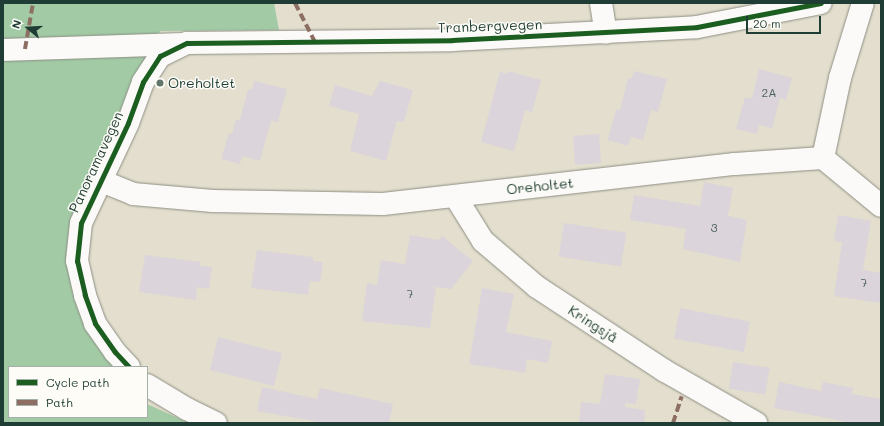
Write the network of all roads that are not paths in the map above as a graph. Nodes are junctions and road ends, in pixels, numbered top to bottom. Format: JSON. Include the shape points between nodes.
{"nodes":[{"id":1,"x":601,"y":3,"type":"edge"},
{"id":2,"x":821,"y":3,"type":"edge"},
{"id":3,"x":863,"y":3,"type":"edge"},
{"id":4,"x":606,"y":33,"type":"junction"},
{"id":5,"x":187,"y":44,"type":"junction"},
{"id":6,"x":3,"y":50,"type":"edge"},
{"id":7,"x":160,"y":56,"type":"joint"},
{"id":8,"x":823,"y":158,"type":"junction"},
{"id":9,"x":99,"y":180,"type":"junction"},
{"id":10,"x":455,"y":196,"type":"junction"},
{"id":11,"x":881,"y":206,"type":"edge"},
{"id":12,"x":128,"y":366,"type":"edge"},
{"id":13,"x":148,"y":386,"type":"edge"},
{"id":14,"x":216,"y":423,"type":"edge"},
{"id":15,"x":756,"y":423,"type":"edge"}],
"edges":[{"from":1,"to":4,"type":"street"},
{"from":2,"to":4,"type":"street","name":"Tranbergvegen","via":[[697,27]]},
{"from":3,"to":8,"type":"street","via":[[840,78]]},
{"from":4,"to":5,"type":"street","name":"Tranbergvegen","via":[[452,40]]},
{"from":5,"to":6,"type":"street","name":"Tranbergvegen"},
{"from":5,"to":7,"type":"street","name":"Tranbergvegen"},
{"from":7,"to":9,"type":"street","name":"Panoramavegen","via":[[143,82],[128,123]]},
{"from":8,"to":10,"type":"street","name":"Oreholtet","via":[[735,164]]},
{"from":8,"to":11,"type":"street"},
{"from":9,"to":10,"type":"street","name":"Oreholtet","via":[[133,194],[212,201],[382,204]]},
{"from":9,"to":12,"type":"street","name":"Panoramavegen","via":[[81,223],[77,261],[95,324]]},
{"from":10,"to":15,"type":"street","name":"Kringsjå","via":[[483,242],[537,287],[665,371]]},
{"from":13,"to":14,"type":"street"}]}
